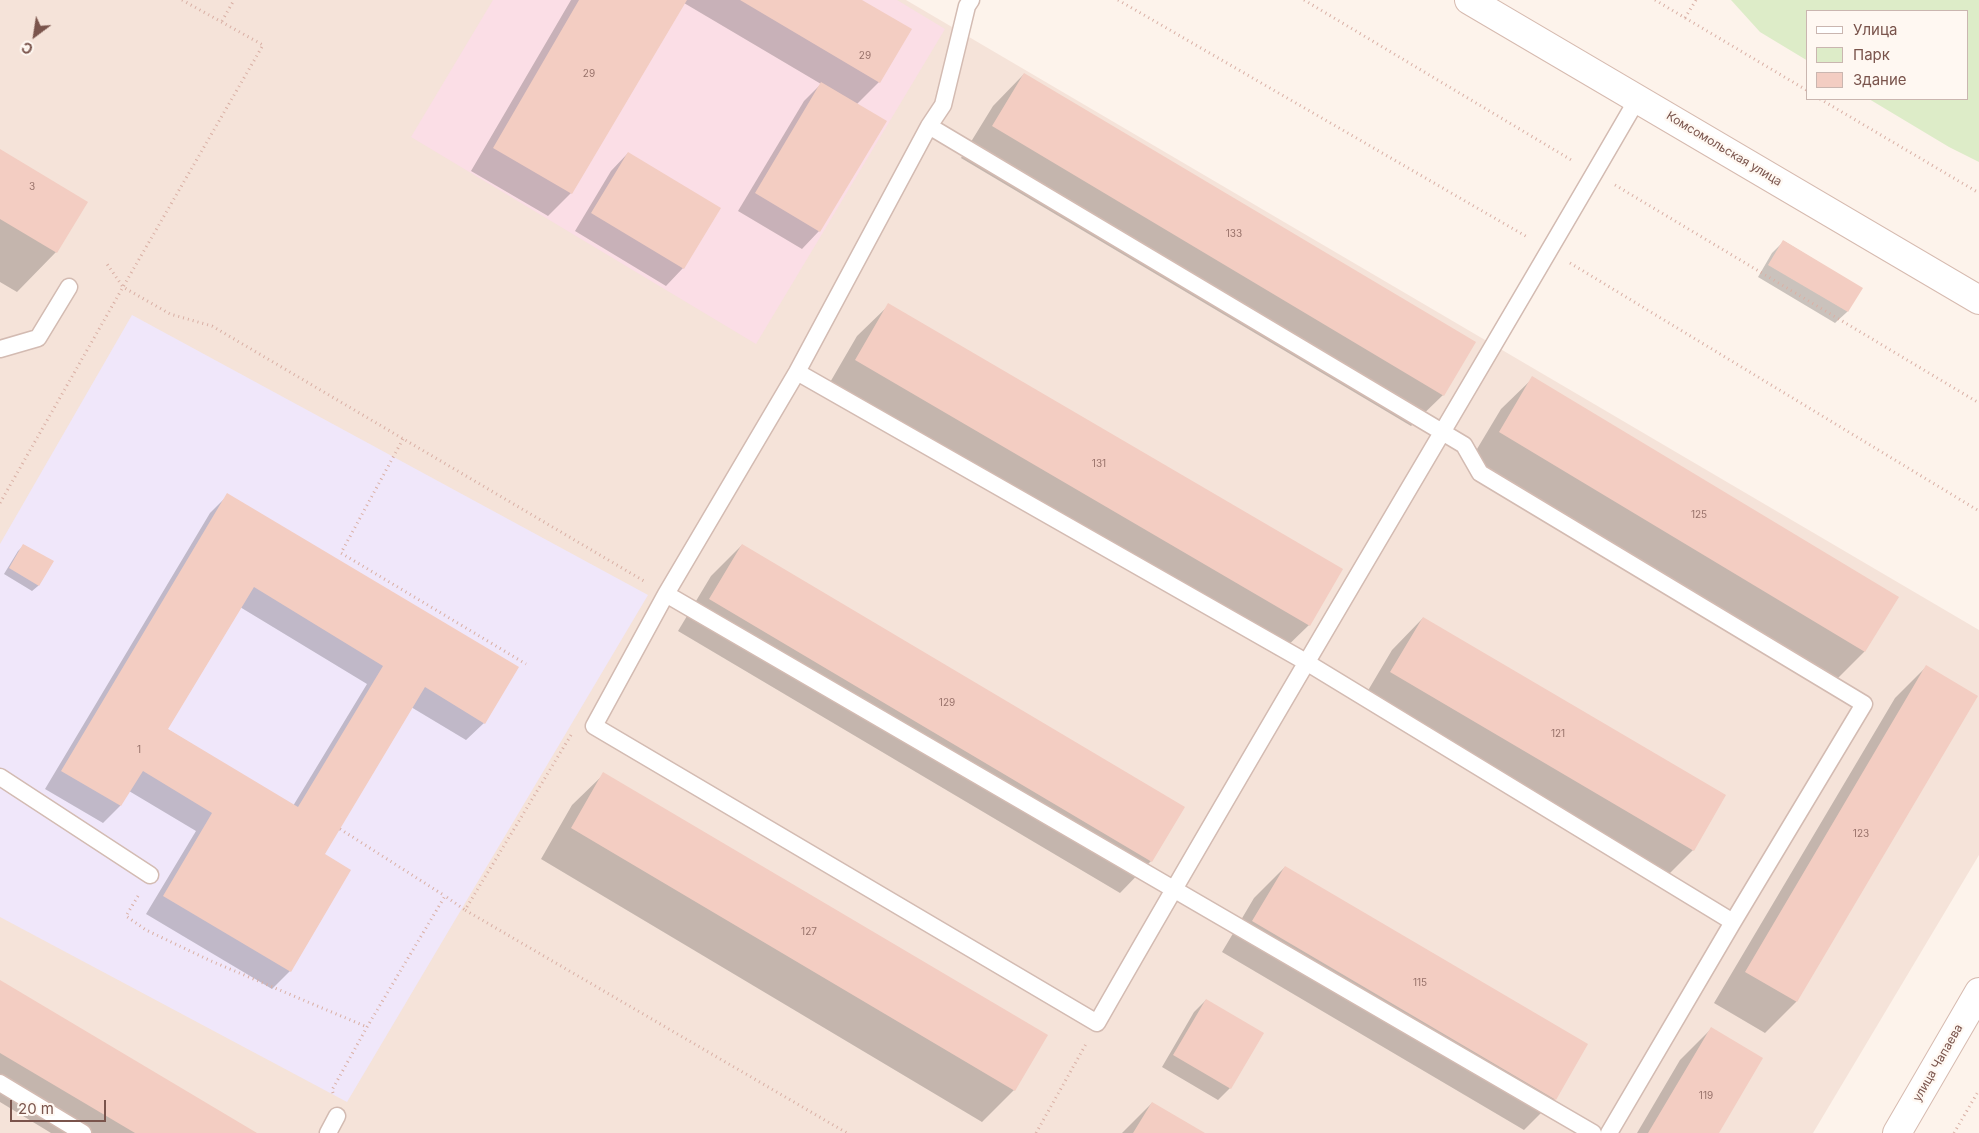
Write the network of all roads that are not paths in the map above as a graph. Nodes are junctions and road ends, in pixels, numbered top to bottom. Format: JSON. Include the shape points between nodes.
{"nodes":[{"id":1,"x":971,"y":0,"type":"edge"},
{"id":2,"x":1469,"y":0,"type":"edge"},
{"id":3,"x":1638,"y":98,"type":"junction"},
{"id":4,"x":930,"y":126,"type":"junction"},
{"id":5,"x":69,"y":287,"type":"dead end"},
{"id":6,"x":1979,"y":300,"type":"edge"},
{"id":7,"x":0,"y":349,"type":"edge"},
{"id":8,"x":797,"y":372,"type":"junction"},
{"id":9,"x":1442,"y":432,"type":"junction"},
{"id":10,"x":666,"y":594,"type":"junction"},
{"id":11,"x":1306,"y":662,"type":"junction"},
{"id":12,"x":0,"y":777,"type":"edge"},
{"id":13,"x":150,"y":875,"type":"road end"},
{"id":14,"x":1173,"y":890,"type":"junction"},
{"id":15,"x":1733,"y":922,"type":"junction"},
{"id":16,"x":1979,"y":992,"type":"edge"},
{"id":17,"x":0,"y":1084,"type":"edge"},
{"id":18,"x":337,"y":1116,"type":"road end"},
{"id":19,"x":83,"y":1133,"type":"edge"},
{"id":20,"x":328,"y":1133,"type":"edge"},
{"id":21,"x":1593,"y":1133,"type":"edge"},
{"id":22,"x":1609,"y":1133,"type":"edge"},
{"id":23,"x":1897,"y":1133,"type":"edge"}],
"edges":[{"from":1,"to":4,"type":"lane","via":[[943,105]]},
{"from":2,"to":3,"type":"main road","name":"Комсомольская улица"},
{"from":3,"to":6,"type":"main road","name":"Комсомольская улица"},
{"from":3,"to":9,"type":"lane"},
{"from":4,"to":8,"type":"lane"},
{"from":4,"to":9,"type":"lane"},
{"from":5,"to":7,"type":"lane","via":[[38,338]]},
{"from":8,"to":10,"type":"lane"},
{"from":8,"to":11,"type":"lane"},
{"from":9,"to":11,"type":"lane"},
{"from":9,"to":15,"type":"lane","via":[[1464,445],[1480,473],[1864,704]]},
{"from":10,"to":14,"type":"lane"},
{"from":10,"to":14,"type":"lane","via":[[594,726],[1097,1024]]},
{"from":11,"to":14,"type":"lane"},
{"from":11,"to":15,"type":"lane"},
{"from":12,"to":13,"type":"lane"},
{"from":14,"to":21,"type":"lane"},
{"from":15,"to":22,"type":"lane"},
{"from":16,"to":23,"type":"main road","name":"улица Чапаева"},
{"from":17,"to":19,"type":"lane"},
{"from":18,"to":20,"type":"lane"}]}
